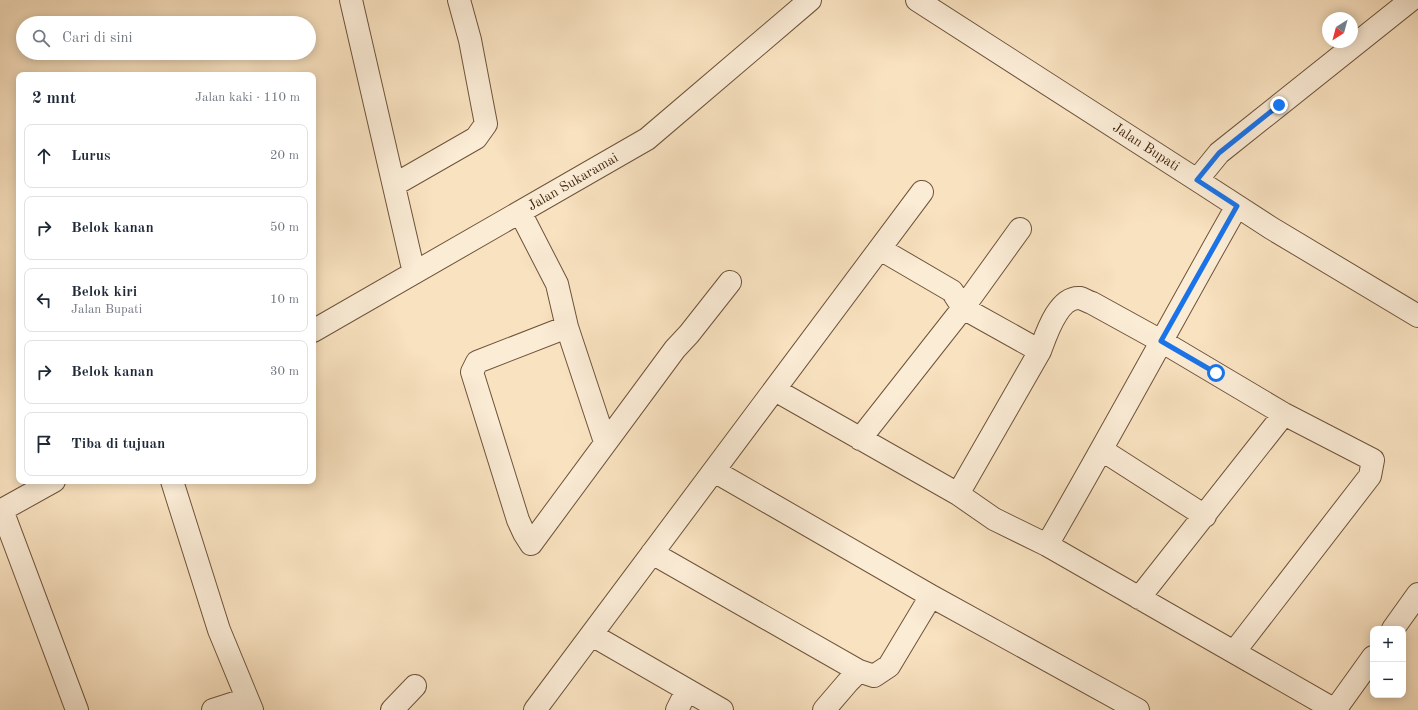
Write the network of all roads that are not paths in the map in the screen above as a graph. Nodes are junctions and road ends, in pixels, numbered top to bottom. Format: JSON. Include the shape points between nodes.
{"nodes":[{"id":1,"x":351,"y":0,"type":"edge"},
{"id":2,"x":459,"y":0,"type":"edge"},
{"id":3,"x":810,"y":0,"type":"edge"},
{"id":4,"x":917,"y":0,"type":"edge"},
{"id":5,"x":1411,"y":0,"type":"edge"},
{"id":6,"x":1197,"y":180,"type":"junction"},
{"id":7,"x":394,"y":186,"type":"junction"},
{"id":8,"x":922,"y":192,"type":"dead end"},
{"id":9,"x":1237,"y":206,"type":"junction"},
{"id":10,"x":520,"y":212,"type":"junction"},
{"id":11,"x":1020,"y":229,"type":"dead end"},
{"id":12,"x":880,"y":249,"type":"junction"},
{"id":13,"x":414,"y":273,"type":"junction"},
{"id":14,"x":730,"y":282,"type":"dead end"},
{"id":15,"x":963,"y":308,"type":"junction"},
{"id":16,"x":1418,"y":316,"type":"edge"},
{"id":17,"x":567,"y":326,"type":"junction"},
{"id":18,"x":316,"y":329,"type":"edge"},
{"id":19,"x":1161,"y":341,"type":"junction"},
{"id":20,"x":1040,"y":351,"type":"junction"},
{"id":21,"x":775,"y":390,"type":"junction"},
{"id":22,"x":1284,"y":414,"type":"junction"},
{"id":23,"x":860,"y":438,"type":"junction"},
{"id":24,"x":605,"y":442,"type":"junction"},
{"id":25,"x":1102,"y":450,"type":"junction"},
{"id":26,"x":714,"y":471,"type":"junction"},
{"id":27,"x":49,"y":484,"type":"edge"},
{"id":28,"x":173,"y":484,"type":"edge"},
{"id":29,"x":958,"y":494,"type":"junction"},
{"id":30,"x":1,"y":511,"type":"edge"},
{"id":31,"x":1204,"y":516,"type":"junction"},
{"id":32,"x":1047,"y":545,"type":"junction"},
{"id":33,"x":652,"y":554,"type":"junction"},
{"id":34,"x":1418,"y":594,"type":"edge"},
{"id":35,"x":931,"y":596,"type":"junction"},
{"id":36,"x":1139,"y":598,"type":"junction"},
{"id":37,"x":1395,"y":626,"type":"edge"},
{"id":38,"x":592,"y":635,"type":"junction"},
{"id":39,"x":1234,"y":652,"type":"junction"},
{"id":40,"x":1370,"y":661,"type":"edge"},
{"id":41,"x":859,"y":671,"type":"junction"},
{"id":42,"x":415,"y":686,"type":"dead end"},
{"id":43,"x":687,"y":690,"type":"junction"},
{"id":44,"x":250,"y":704,"type":"edge"},
{"id":45,"x":77,"y":710,"type":"edge"},
{"id":46,"x":213,"y":710,"type":"edge"},
{"id":47,"x":392,"y":710,"type":"edge"},
{"id":48,"x":535,"y":710,"type":"edge"},
{"id":49,"x":677,"y":710,"type":"edge"},
{"id":50,"x":722,"y":710,"type":"edge"},
{"id":51,"x":824,"y":710,"type":"edge"},
{"id":52,"x":1138,"y":710,"type":"edge"},
{"id":53,"x":1335,"y":710,"type":"edge"}],
"edges":[{"from":1,"to":7,"type":"street"},
{"from":2,"to":7,"type":"street","via":[[470,40],[486,124],[476,138]]},
{"from":3,"to":10,"type":"street","name":"Jalan Sukaramai","via":[[647,139]]},
{"from":4,"to":6,"type":"street","name":"Jalan Bupati"},
{"from":5,"to":6,"type":"street","via":[[1219,153]]},
{"from":6,"to":9,"type":"street","name":"Jalan Bupati"},
{"from":7,"to":13,"type":"street"},
{"from":8,"to":12,"type":"street"},
{"from":9,"to":16,"type":"street","name":"Jalan Bupati"},
{"from":9,"to":19,"type":"street"},
{"from":10,"to":13,"type":"street","name":"Jalan Sukaramai"},
{"from":10,"to":17,"type":"street","via":[[557,284]]},
{"from":11,"to":15,"type":"street"},
{"from":12,"to":15,"type":"street","via":[[952,291]]},
{"from":12,"to":21,"type":"street"},
{"from":13,"to":18,"type":"street","name":"Jalan Sukaramai"},
{"from":14,"to":24,"type":"street","via":[[675,349]]},
{"from":15,"to":20,"type":"street"},
{"from":15,"to":23,"type":"street"},
{"from":17,"to":24,"type":"street"},
{"from":17,"to":24,"type":"street","via":[[477,362],[472,372],[518,520],[531,544]]},
{"from":19,"to":20,"type":"street","via":[[1080,298],[1062,305],[1049,327]]},
{"from":19,"to":22,"type":"street"},
{"from":19,"to":25,"type":"street"},
{"from":20,"to":29,"type":"street"},
{"from":21,"to":23,"type":"street"},
{"from":21,"to":26,"type":"street"},
{"from":22,"to":31,"type":"street"},
{"from":22,"to":39,"type":"street","via":[[1373,460],[1370,476]]},
{"from":23,"to":29,"type":"street"},
{"from":25,"to":31,"type":"street"},
{"from":25,"to":32,"type":"street"},
{"from":26,"to":33,"type":"street"},
{"from":26,"to":35,"type":"street"},
{"from":27,"to":30,"type":"street"},
{"from":28,"to":44,"type":"street","via":[[219,630]]},
{"from":29,"to":32,"type":"street","via":[[994,519]]},
{"from":30,"to":45,"type":"street"},
{"from":31,"to":36,"type":"street"},
{"from":32,"to":36,"type":"street"},
{"from":33,"to":38,"type":"street"},
{"from":33,"to":41,"type":"street"},
{"from":34,"to":37,"type":"street"},
{"from":35,"to":41,"type":"street","via":[[889,666],[874,676]]},
{"from":35,"to":52,"type":"street"},
{"from":36,"to":39,"type":"street"},
{"from":38,"to":43,"type":"street"},
{"from":38,"to":48,"type":"street"},
{"from":39,"to":53,"type":"street"},
{"from":40,"to":53,"type":"street"},
{"from":41,"to":51,"type":"street"},
{"from":42,"to":47,"type":"street"},
{"from":43,"to":49,"type":"street"},
{"from":43,"to":50,"type":"street"},
{"from":44,"to":46,"type":"street"}]}
